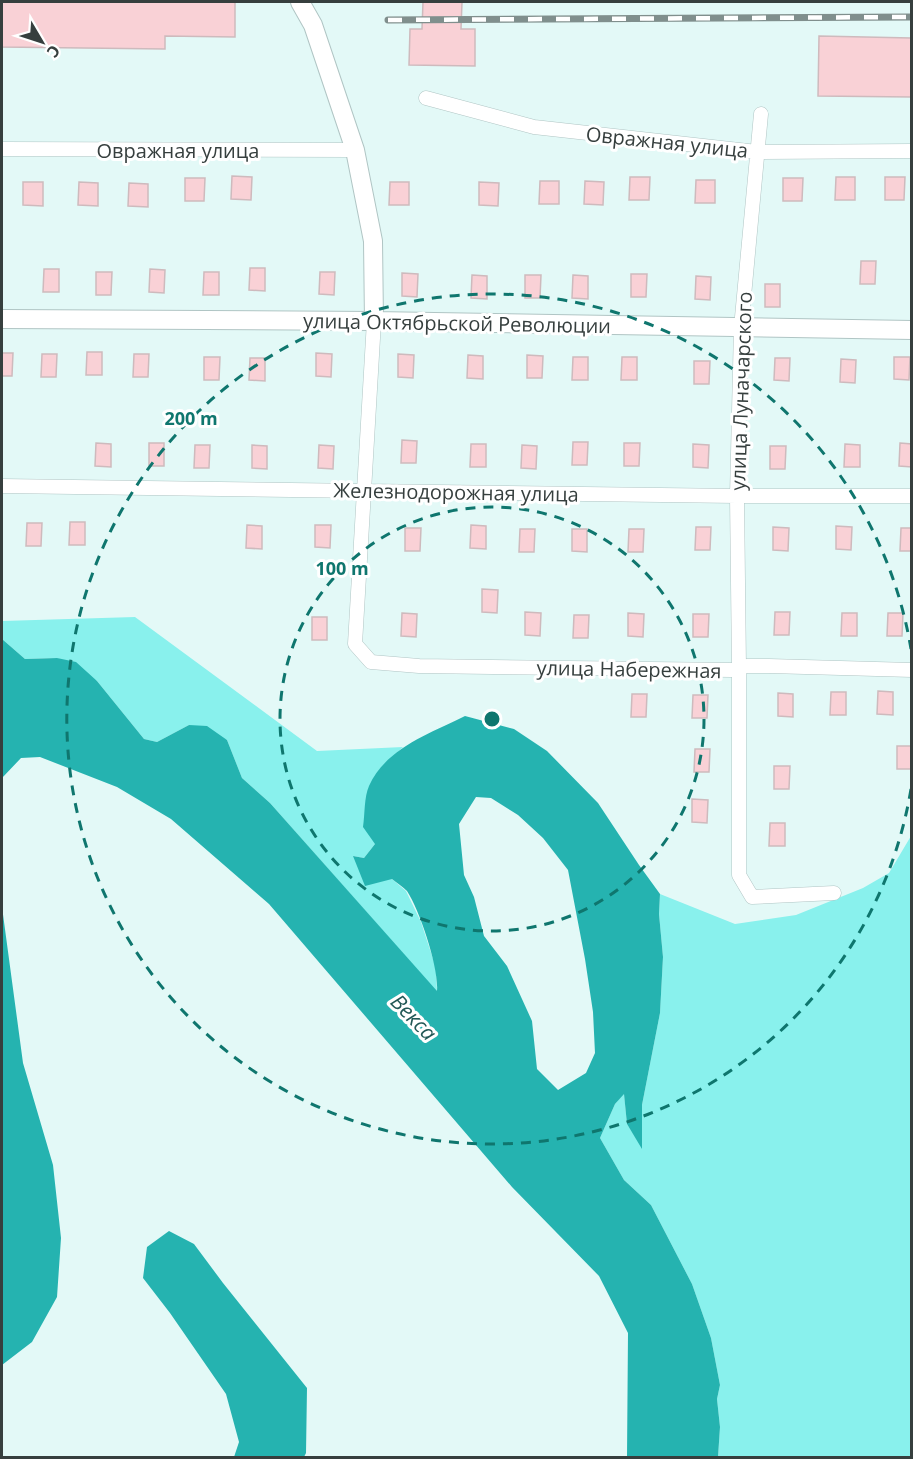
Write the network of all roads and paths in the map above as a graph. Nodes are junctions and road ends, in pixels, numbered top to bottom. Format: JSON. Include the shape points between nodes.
{"nodes":[{"id":1,"x":300,"y":2,"type":"edge"},
{"id":2,"x":426,"y":98,"type":"dead end"},
{"id":3,"x":760,"y":114,"type":"dead end"},
{"id":4,"x":2,"y":149,"type":"edge"},
{"id":5,"x":355,"y":150,"type":"junction"},
{"id":6,"x":912,"y":151,"type":"edge"},
{"id":7,"x":757,"y":152,"type":"junction"},
{"id":8,"x":2,"y":319,"type":"edge"},
{"id":9,"x":374,"y":321,"type":"junction"},
{"id":10,"x":741,"y":328,"type":"junction"},
{"id":11,"x":912,"y":330,"type":"edge"},
{"id":12,"x":2,"y":486,"type":"edge"},
{"id":13,"x":364,"y":491,"type":"junction"},
{"id":14,"x":737,"y":496,"type":"junction"},
{"id":15,"x":912,"y":496,"type":"edge"},
{"id":16,"x":739,"y":668,"type":"junction"},
{"id":17,"x":912,"y":670,"type":"edge"},
{"id":18,"x":834,"y":893,"type":"dead end"}],
"edges":[{"from":1,"to":5,"type":"street","via":[[313,25]]},
{"from":2,"to":7,"type":"street","name":"Овражная улица","via":[[534,127]]},
{"from":3,"to":7,"type":"street","name":"улица Луначарского"},
{"from":4,"to":5,"type":"street","name":"Овражная улица"},
{"from":5,"to":9,"type":"street","via":[[373,241]]},
{"from":6,"to":7,"type":"street","name":"Овражная улица"},
{"from":7,"to":10,"type":"street","name":"улица Луначарского"},
{"from":8,"to":9,"type":"street","name":"улица Октябрьской Революции"},
{"from":9,"to":10,"type":"street","name":"улица Октябрьской Революции"},
{"from":9,"to":13,"type":"street"},
{"from":10,"to":11,"type":"street","name":"улица Октябрьской Революции"},
{"from":10,"to":14,"type":"street","name":"улица Луначарского"},
{"from":12,"to":13,"type":"street","name":"Железнодорожная улица"},
{"from":13,"to":14,"type":"street","name":"Железнодорожная улица"},
{"from":13,"to":16,"type":"street","name":"улица Набережная","via":[[355,644],[372,662]]},
{"from":14,"to":15,"type":"street","name":"Железнодорожная улица"},
{"from":14,"to":16,"type":"street","name":"улица Луначарского"},
{"from":16,"to":17,"type":"street","name":"улица Набережная"},
{"from":16,"to":18,"type":"street","name":"улица Луначарского","via":[[738,875],[752,897]]}]}
